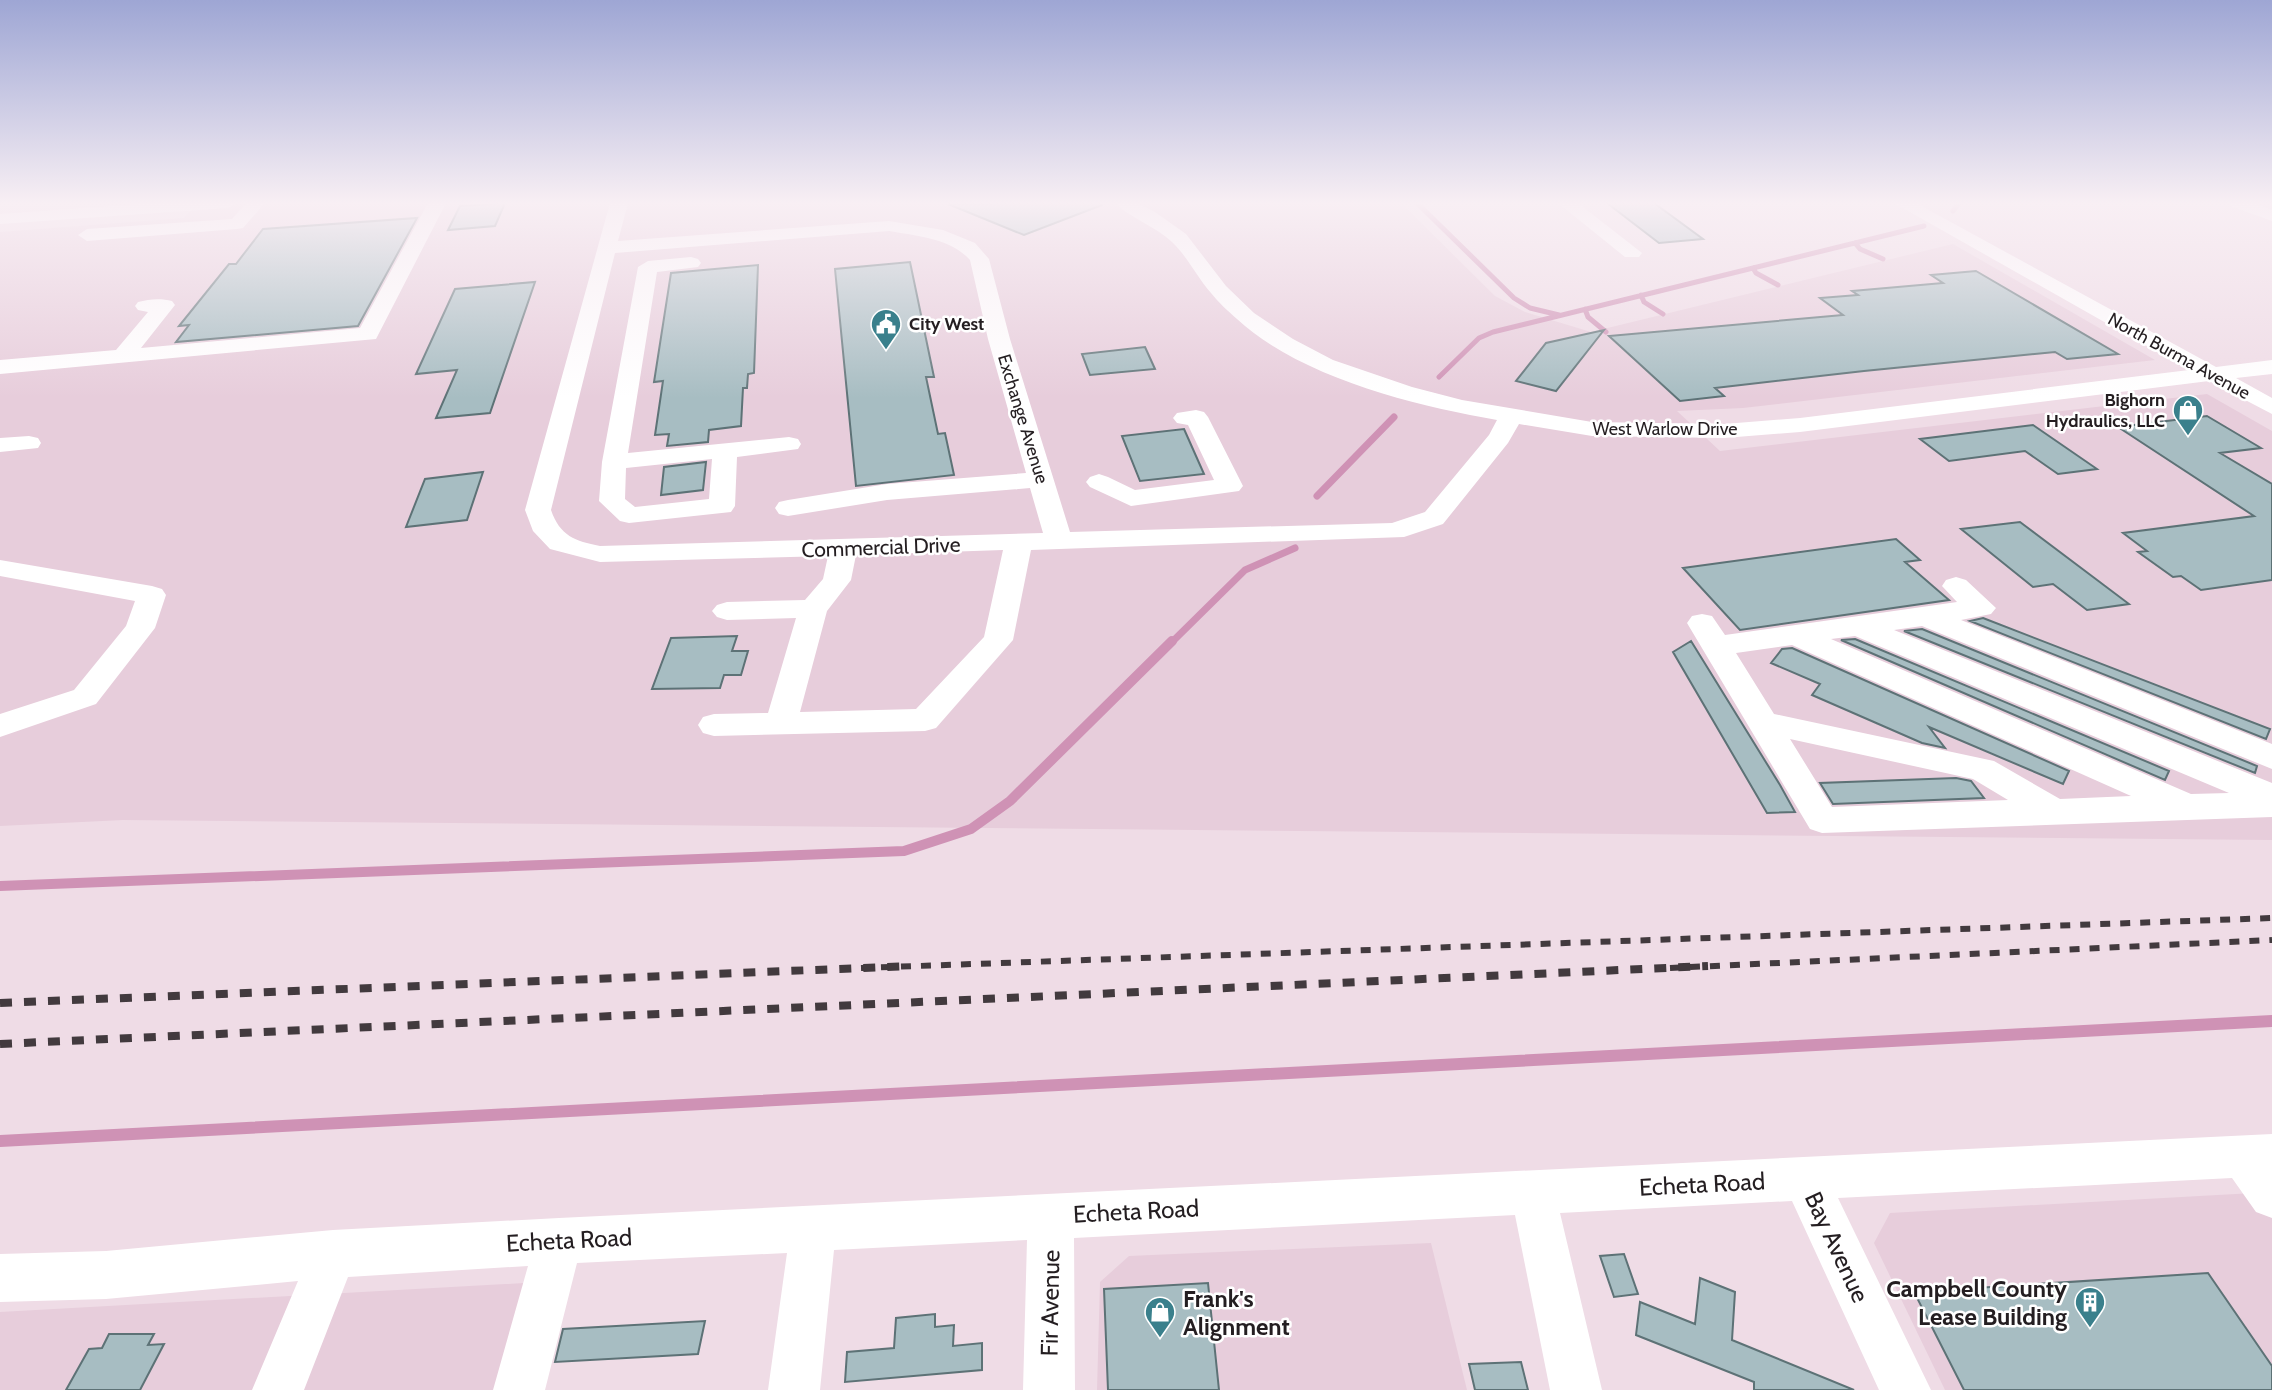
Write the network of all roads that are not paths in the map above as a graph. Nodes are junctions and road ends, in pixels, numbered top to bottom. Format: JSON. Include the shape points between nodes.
{"nodes":[{"id":1,"x":403,"y":268,"type":"edge"},
{"id":2,"x":602,"y":268,"type":"edge"},
{"id":3,"x":649,"y":268,"type":"edge"},
{"id":4,"x":981,"y":268,"type":"edge"},
{"id":5,"x":1203,"y":268,"type":"edge"},
{"id":6,"x":2021,"y":268,"type":"edge"},
{"id":7,"x":145,"y":306,"type":"dead end"},
{"id":8,"x":123,"y":356,"type":"junction"},
{"id":9,"x":0,"y":367,"type":"edge"},
{"id":10,"x":2272,"y":367,"type":"edge"},
{"id":11,"x":2215,"y":375,"type":"junction"},
{"id":12,"x":2272,"y":407,"type":"edge"},
{"id":13,"x":1511,"y":416,"type":"junction"},
{"id":14,"x":1185,"y":418,"type":"dead end"},
{"id":15,"x":29,"y":443,"type":"dead end"},
{"id":16,"x":789,"y":443,"type":"dead end"},
{"id":17,"x":0,"y":445,"type":"edge"},
{"id":18,"x":725,"y":450,"type":"junction"},
{"id":19,"x":614,"y":462,"type":"junction"},
{"id":20,"x":1041,"y":479,"type":"junction"},
{"id":21,"x":1099,"y":482,"type":"dead end"},
{"id":22,"x":1059,"y":541,"type":"junction"},
{"id":23,"x":1019,"y":542,"type":"junction"},
{"id":24,"x":843,"y":548,"type":"junction"},
{"id":25,"x":783,"y":550,"type":"junction"},
{"id":26,"x":0,"y":568,"type":"edge"},
{"id":27,"x":1956,"y":586,"type":"dead end"},
{"id":28,"x":813,"y":609,"type":"junction"},
{"id":29,"x":727,"y":611,"type":"dead end"},
{"id":30,"x":1925,"y":616,"type":"junction"},
{"id":31,"x":1858,"y":626,"type":"junction"},
{"id":32,"x":1796,"y":635,"type":"junction"},
{"id":33,"x":781,"y":723,"type":"junction"},
{"id":34,"x":1765,"y":723,"type":"junction"},
{"id":35,"x":714,"y":725,"type":"dead end"},
{"id":36,"x":0,"y":726,"type":"edge"},
{"id":37,"x":2272,"y":757,"type":"edge"},
{"id":38,"x":2272,"y":797,"type":"edge"},
{"id":39,"x":2272,"y":804,"type":"edge"},
{"id":40,"x":2188,"y":807,"type":"junction"},
{"id":41,"x":2054,"y":812,"type":"junction"},
{"id":42,"x":2257,"y":1156,"type":"edge"},
{"id":43,"x":1805,"y":1179,"type":"junction"},
{"id":44,"x":1533,"y":1193,"type":"junction"},
{"id":45,"x":2272,"y":1196,"type":"edge"},
{"id":46,"x":1051,"y":1215,"type":"junction"},
{"id":47,"x":813,"y":1228,"type":"junction"},
{"id":48,"x":559,"y":1241,"type":"junction"},
{"id":49,"x":333,"y":1254,"type":"junction"},
{"id":50,"x":0,"y":1278,"type":"edge"},
{"id":51,"x":278,"y":1390,"type":"edge"},
{"id":52,"x":519,"y":1390,"type":"edge"},
{"id":53,"x":794,"y":1390,"type":"edge"},
{"id":54,"x":1049,"y":1390,"type":"edge"},
{"id":55,"x":1576,"y":1390,"type":"edge"},
{"id":56,"x":1905,"y":1390,"type":"edge"}],
"edges":[{"from":1,"to":8,"type":"street","via":[[368,334]]},
{"from":2,"to":25,"type":"street","name":"Commercial Drive","via":[[538,510],[543,530],[563,546],[600,554]]},
{"from":3,"to":19,"type":"street"},
{"from":4,"to":20,"type":"street","name":"Exchange Avenue"},
{"from":5,"to":13,"type":"street","name":"West Warlow Drive","via":[[1247,317],[1325,365],[1404,392]]},
{"from":6,"to":11,"type":"street","name":"North Burma Avenue"},
{"from":7,"to":8,"type":"street","via":[[165,305]]},
{"from":8,"to":9,"type":"street"},
{"from":10,"to":11,"type":"street","name":"West Warlow Drive"},
{"from":11,"to":12,"type":"street","name":"North Burma Avenue"},
{"from":11,"to":13,"type":"street","name":"West Warlow Drive","via":[[1724,431],[1592,429]]},
{"from":13,"to":22,"type":"street","name":"Commercial Drive","via":[[1499,438],[1434,518],[1394,531]]},
{"from":14,"to":21,"type":"street","via":[[1196,417],[1230,486],[1131,498]]},
{"from":15,"to":17,"type":"street"},
{"from":16,"to":18,"type":"street"},
{"from":18,"to":19,"type":"street"},
{"from":18,"to":19,"type":"street","via":[[722,506],[629,515],[612,502]]},
{"from":20,"to":22,"type":"street","name":"Exchange Avenue"},
{"from":20,"to":25,"type":"street","via":[[955,487],[917,500],[873,506],[796,504]]},
{"from":22,"to":23,"type":"street","name":"Commercial Drive"},
{"from":23,"to":24,"type":"street","name":"Commercial Drive"},
{"from":23,"to":33,"type":"street","via":[[998,640],[925,720]]},
{"from":24,"to":25,"type":"street","name":"Commercial Drive"},
{"from":24,"to":28,"type":"street","via":[[837,580]]},
{"from":26,"to":36,"type":"street","via":[[152,595],[140,628],[85,696]]},
{"from":27,"to":30,"type":"street","via":[[1981,608]]},
{"from":28,"to":29,"type":"street"},
{"from":28,"to":33,"type":"street"},
{"from":30,"to":31,"type":"street"},
{"from":30,"to":37,"type":"street"},
{"from":31,"to":32,"type":"street"},
{"from":31,"to":38,"type":"street"},
{"from":32,"to":34,"type":"street","via":[[1710,635]]},
{"from":32,"to":40,"type":"street"},
{"from":33,"to":35,"type":"street"},
{"from":34,"to":41,"type":"street","via":[[1982,769]]},
{"from":34,"to":41,"type":"street","via":[[1822,820]]},
{"from":39,"to":40,"type":"street"},
{"from":40,"to":41,"type":"street"},
{"from":42,"to":43,"type":"street","name":"Echeta Road"},
{"from":42,"to":45,"type":"street"},
{"from":43,"to":44,"type":"street","name":"Echeta Road"},
{"from":43,"to":56,"type":"street","name":"Bay Avenue"},
{"from":44,"to":46,"type":"street","name":"Echeta Road"},
{"from":44,"to":55,"type":"street"},
{"from":46,"to":47,"type":"street","name":"Echeta Road"},
{"from":46,"to":54,"type":"street","name":"Fir Avenue"},
{"from":47,"to":48,"type":"street","name":"Echeta Road"},
{"from":47,"to":53,"type":"street"},
{"from":48,"to":49,"type":"street","name":"Echeta Road"},
{"from":48,"to":52,"type":"street"},
{"from":49,"to":50,"type":"street","name":"Echeta Road","via":[[106,1275]]},
{"from":49,"to":51,"type":"street"}]}
